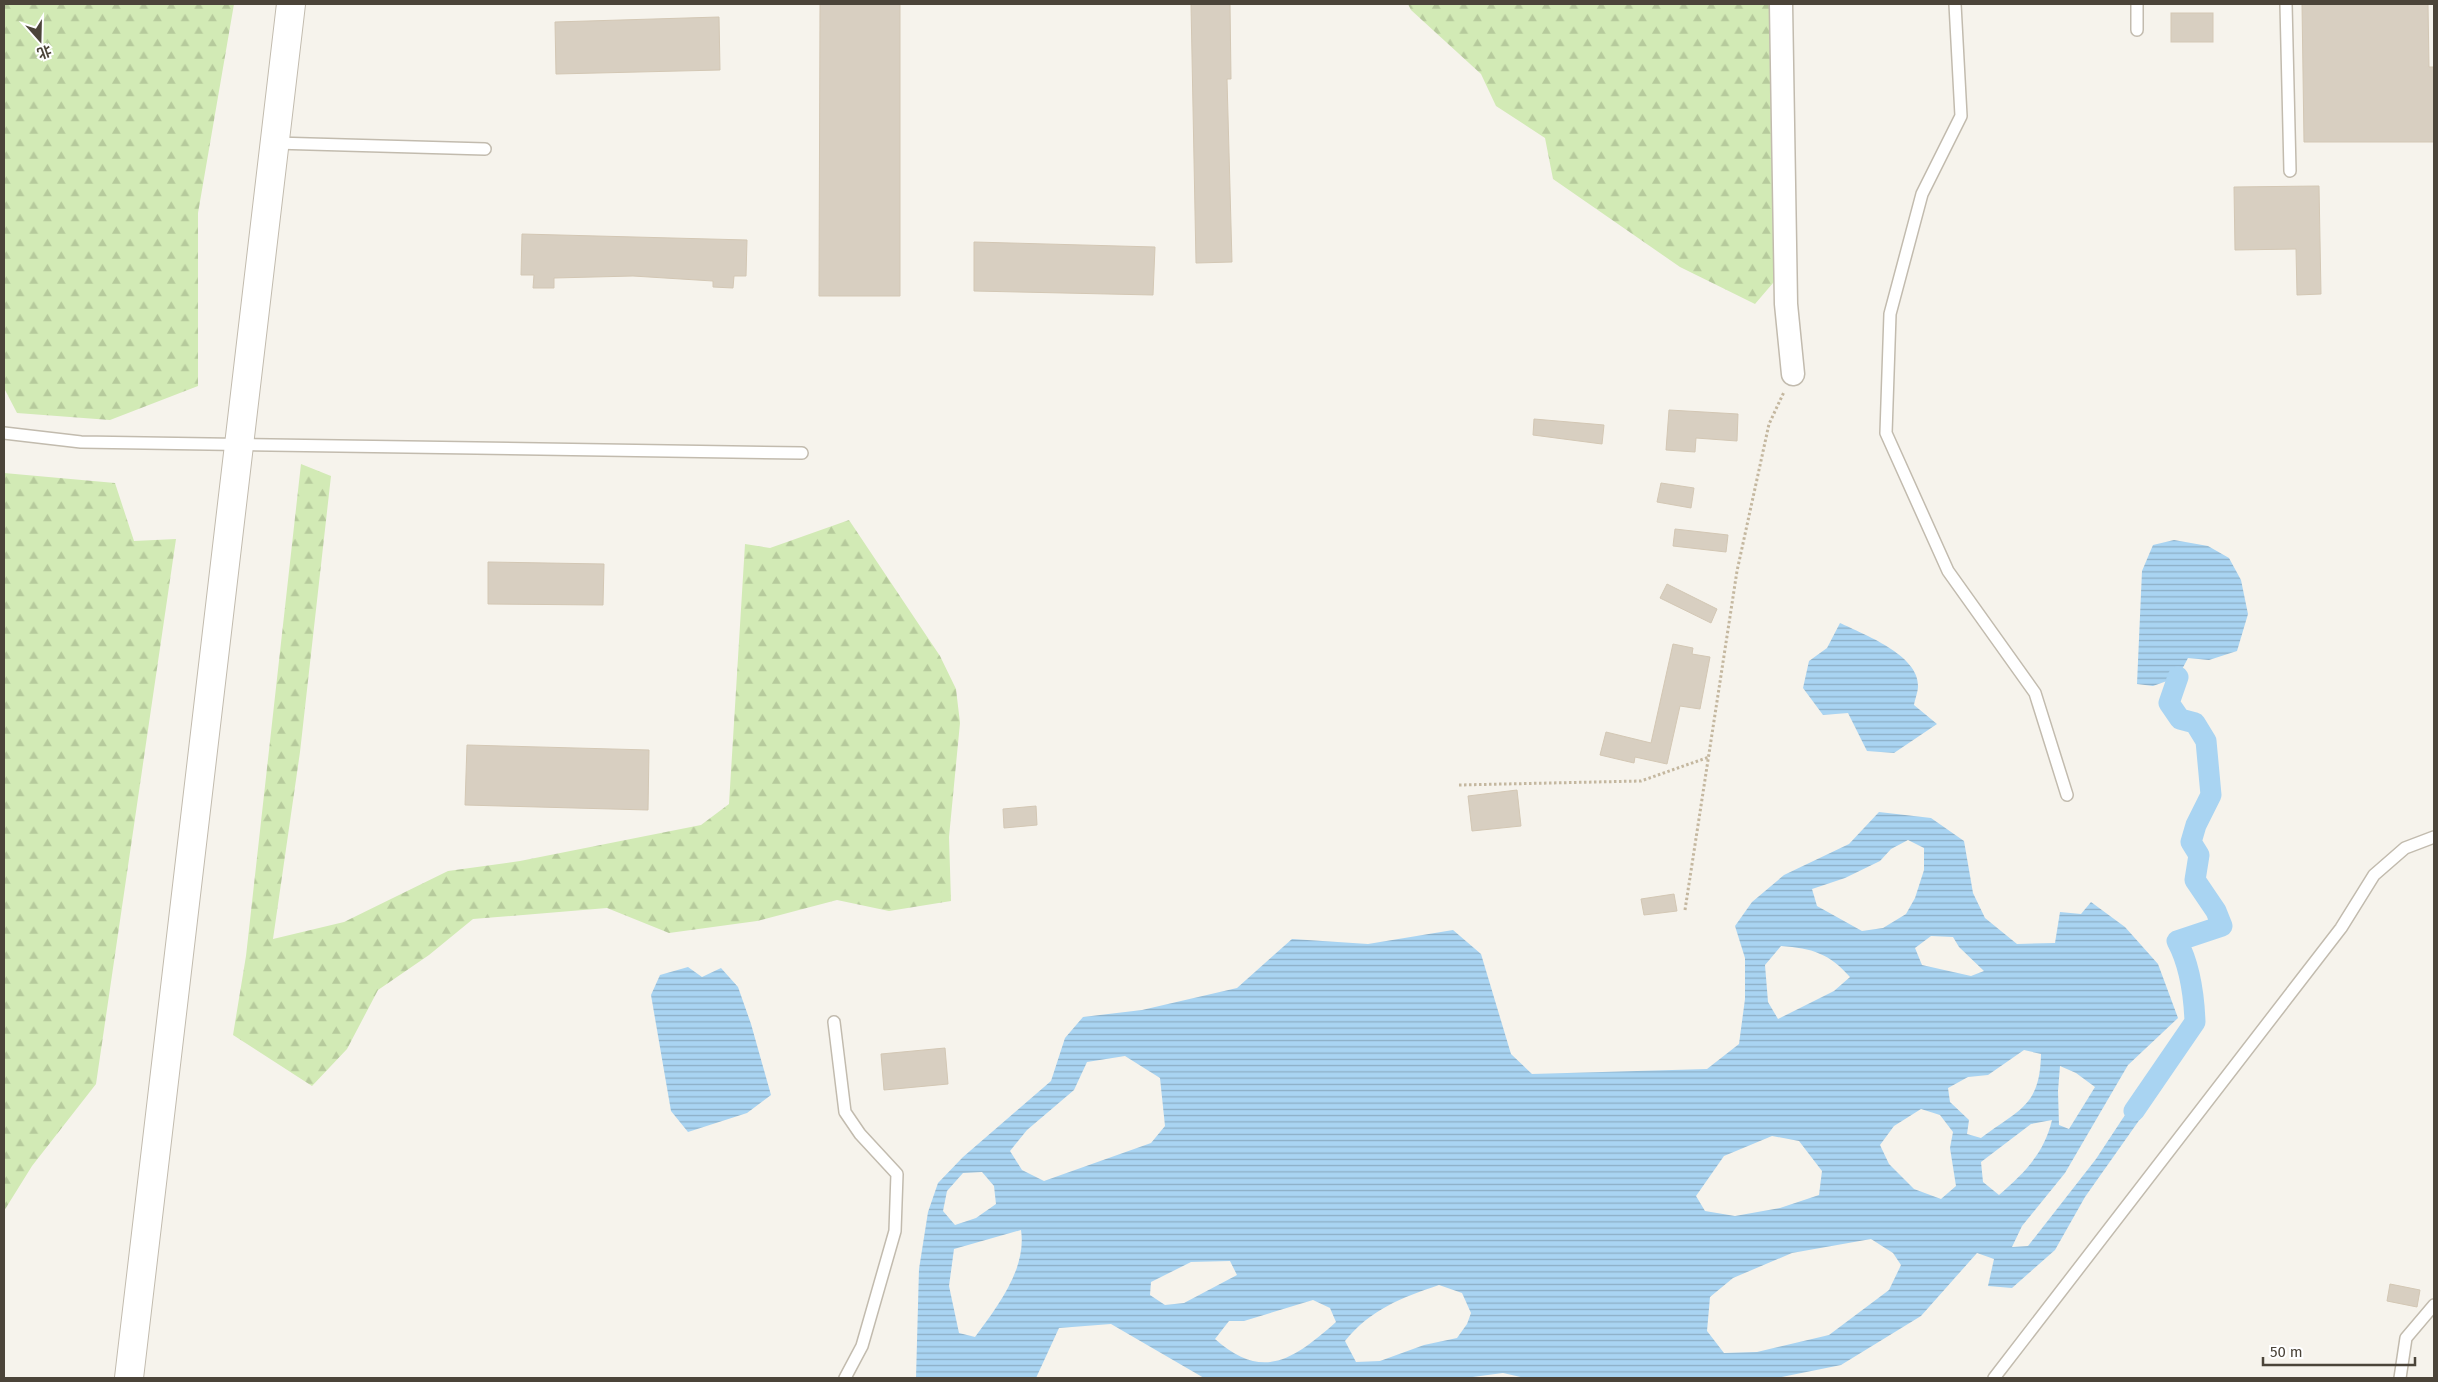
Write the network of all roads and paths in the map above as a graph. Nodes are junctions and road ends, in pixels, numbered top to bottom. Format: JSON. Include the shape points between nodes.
{"nodes":[{"id":1,"x":291,"y":4,"type":"edge"},
{"id":2,"x":1782,"y":4,"type":"edge"},
{"id":3,"x":1955,"y":4,"type":"edge"},
{"id":4,"x":2137,"y":4,"type":"edge"},
{"id":5,"x":2286,"y":4,"type":"edge"},
{"id":6,"x":2136,"y":30,"type":"dead end"},
{"id":7,"x":275,"y":143,"type":"junction"},
{"id":8,"x":485,"y":149,"type":"dead end"},
{"id":9,"x":2290,"y":171,"type":"dead end"},
{"id":10,"x":1792,"y":374,"type":"joint"},
{"id":11,"x":4,"y":433,"type":"edge"},
{"id":12,"x":239,"y":445,"type":"junction"},
{"id":13,"x":802,"y":453,"type":"dead end"},
{"id":14,"x":1709,"y":756,"type":"junction"},
{"id":15,"x":1459,"y":784,"type":"dead end"},
{"id":16,"x":2067,"y":795,"type":"dead end"},
{"id":17,"x":2434,"y":837,"type":"edge"},
{"id":18,"x":1685,"y":910,"type":"dead end"},
{"id":19,"x":834,"y":1022,"type":"dead end"},
{"id":20,"x":2434,"y":1305,"type":"edge"},
{"id":21,"x":129,"y":1378,"type":"edge"},
{"id":22,"x":844,"y":1378,"type":"edge"},
{"id":23,"x":1994,"y":1378,"type":"edge"},
{"id":24,"x":2400,"y":1378,"type":"edge"}],
"edges":[{"from":1,"to":7,"type":"street"},
{"from":2,"to":10,"type":"street","via":[[1786,304]]},
{"from":3,"to":16,"type":"lane","via":[[1961,116],[1922,194],[1890,314],[1886,433],[1948,571],[2035,693]]},
{"from":4,"to":6,"type":"lane"},
{"from":5,"to":9,"type":"lane"},
{"from":7,"to":8,"type":"lane"},
{"from":7,"to":12,"type":"street"},
{"from":10,"to":14,"type":"path","via":[[1769,424],[1737,571]]},
{"from":11,"to":12,"type":"lane","via":[[81,442]]},
{"from":12,"to":13,"type":"lane"},
{"from":12,"to":21,"type":"street"},
{"from":14,"to":15,"type":"path","via":[[1640,781]]},
{"from":14,"to":18,"type":"path"},
{"from":17,"to":23,"type":"lane","via":[[2405,848],[2374,875],[2341,928]]},
{"from":19,"to":22,"type":"lane","via":[[845,1112],[860,1134],[897,1174],[895,1231],[862,1346]]},
{"from":20,"to":24,"type":"lane","via":[[2406,1338]]}]}
